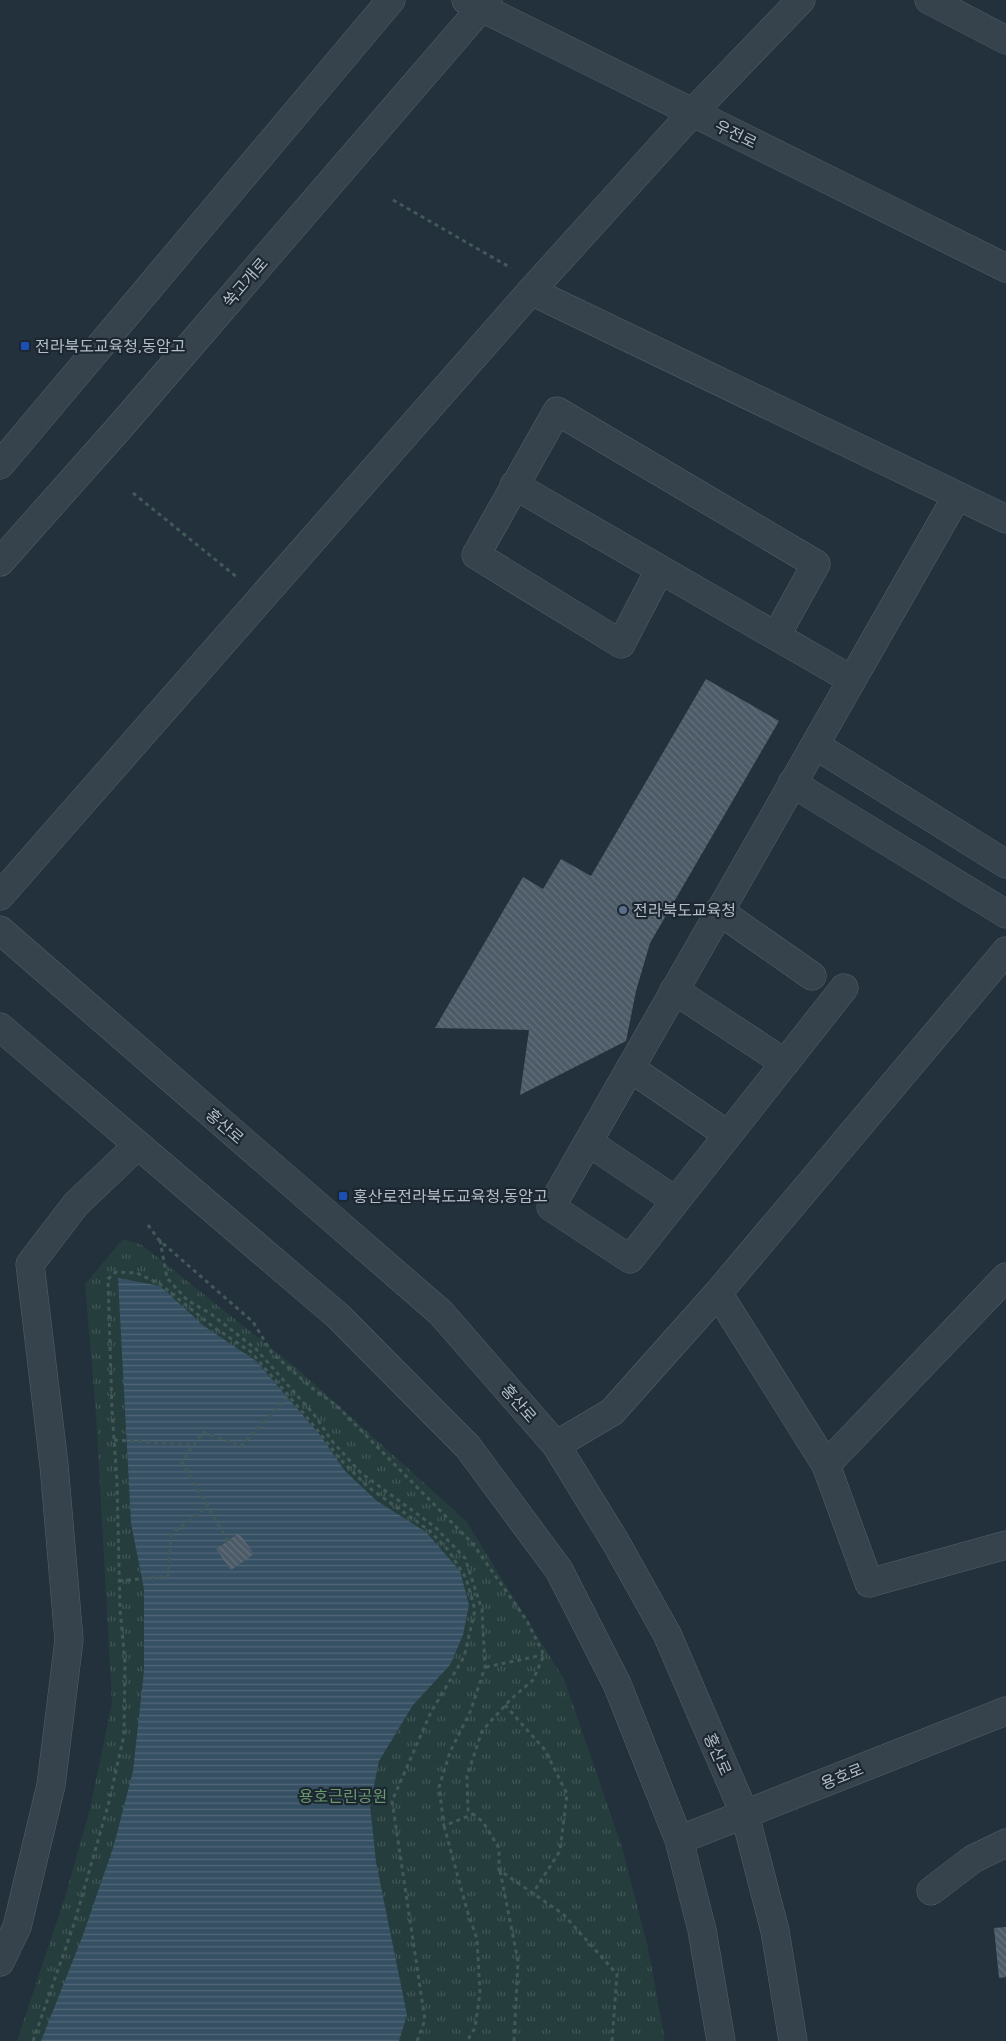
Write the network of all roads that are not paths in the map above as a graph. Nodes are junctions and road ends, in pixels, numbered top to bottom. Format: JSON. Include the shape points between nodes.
{"nodes":[{"id":1,"x":391,"y":0,"type":"edge"},
{"id":2,"x":801,"y":0,"type":"edge"},
{"id":3,"x":928,"y":0,"type":"edge"},
{"id":4,"x":479,"y":3,"type":"edge"},
{"id":5,"x":1006,"y":40,"type":"edge"},
{"id":6,"x":693,"y":112,"type":"junction"},
{"id":7,"x":1006,"y":268,"type":"edge"},
{"id":8,"x":531,"y":291,"type":"junction"},
{"id":9,"x":0,"y":465,"type":"edge"},
{"id":10,"x":514,"y":485,"type":"junction"},
{"id":11,"x":956,"y":496,"type":"junction"},
{"id":12,"x":1006,"y":519,"type":"edge"},
{"id":13,"x":0,"y":562,"type":"edge"},
{"id":14,"x":660,"y":569,"type":"junction"},
{"id":15,"x":776,"y":636,"type":"junction"},
{"id":16,"x":852,"y":680,"type":"junction"},
{"id":17,"x":815,"y":745,"type":"junction"},
{"id":18,"x":792,"y":783,"type":"junction"},
{"id":19,"x":1006,"y":864,"type":"edge"},
{"id":20,"x":0,"y":896,"type":"edge"},
{"id":21,"x":719,"y":911,"type":"junction"},
{"id":22,"x":1006,"y":914,"type":"edge"},
{"id":23,"x":0,"y":930,"type":"edge"},
{"id":24,"x":1006,"y":951,"type":"edge"},
{"id":25,"x":812,"y":976,"type":"dead end"},
{"id":26,"x":844,"y":988,"type":"dead end"},
{"id":27,"x":674,"y":990,"type":"junction"},
{"id":28,"x":0,"y":1027,"type":"edge"},
{"id":29,"x":785,"y":1063,"type":"junction"},
{"id":30,"x":630,"y":1068,"type":"junction"},
{"id":31,"x":728,"y":1135,"type":"junction"},
{"id":32,"x":588,"y":1142,"type":"junction"},
{"id":33,"x":137,"y":1146,"type":"junction"},
{"id":34,"x":676,"y":1201,"type":"junction"},
{"id":35,"x":1006,"y":1277,"type":"edge"},
{"id":36,"x":718,"y":1293,"type":"junction"},
{"id":37,"x":556,"y":1445,"type":"junction"},
{"id":38,"x":826,"y":1465,"type":"junction"},
{"id":39,"x":1006,"y":1545,"type":"edge"},
{"id":40,"x":1006,"y":1711,"type":"edge"},
{"id":41,"x":745,"y":1815,"type":"junction"},
{"id":42,"x":678,"y":1840,"type":"junction"},
{"id":43,"x":1006,"y":1843,"type":"edge"},
{"id":44,"x":931,"y":1891,"type":"dead end"},
{"id":45,"x":0,"y":1962,"type":"edge"},
{"id":46,"x":721,"y":2041,"type":"edge"},
{"id":47,"x":793,"y":2041,"type":"edge"}],
"edges":[{"from":1,"to":9,"type":"street"},
{"from":2,"to":6,"type":"street"},
{"from":3,"to":5,"type":"street"},
{"from":4,"to":6,"type":"street","name":"우전로"},
{"from":4,"to":13,"type":"street","name":"쑥고개로","via":[[120,428]]},
{"from":6,"to":7,"type":"street","name":"우전로"},
{"from":6,"to":8,"type":"street"},
{"from":8,"to":11,"type":"street"},
{"from":8,"to":20,"type":"street"},
{"from":10,"to":14,"type":"street"},
{"from":10,"to":14,"type":"street","via":[[476,555],[621,644]]},
{"from":10,"to":15,"type":"street","via":[[557,411],[816,564]]},
{"from":11,"to":12,"type":"street"},
{"from":11,"to":16,"type":"street"},
{"from":14,"to":15,"type":"street"},
{"from":15,"to":16,"type":"street"},
{"from":16,"to":17,"type":"street"},
{"from":17,"to":18,"type":"street"},
{"from":17,"to":19,"type":"street"},
{"from":18,"to":21,"type":"street"},
{"from":18,"to":22,"type":"street"},
{"from":21,"to":25,"type":"street"},
{"from":21,"to":27,"type":"street"},
{"from":23,"to":37,"type":"street","name":"홍산로","via":[[441,1313]]},
{"from":24,"to":36,"type":"street"},
{"from":26,"to":29,"type":"street"},
{"from":27,"to":29,"type":"street"},
{"from":27,"to":30,"type":"street"},
{"from":28,"to":33,"type":"street"},
{"from":29,"to":31,"type":"street"},
{"from":30,"to":31,"type":"street"},
{"from":30,"to":32,"type":"street"},
{"from":31,"to":34,"type":"street"},
{"from":32,"to":34,"type":"street"},
{"from":32,"to":34,"type":"street","via":[[550,1207],[630,1259]]},
{"from":33,"to":42,"type":"street","via":[[338,1316],[468,1447],[559,1570],[617,1684]]},
{"from":33,"to":45,"type":"street","via":[[76,1204],[30,1264],[54,1465],[69,1640],[52,1785],[17,1927]]},
{"from":35,"to":38,"type":"street"},
{"from":36,"to":37,"type":"street","via":[[612,1412]]},
{"from":36,"to":38,"type":"street"},
{"from":37,"to":41,"type":"street","name":"홍산로","via":[[667,1634]]},
{"from":38,"to":39,"type":"street","via":[[869,1583]]},
{"from":40,"to":41,"type":"street","name":"용호로"},
{"from":41,"to":42,"type":"street","name":"용호로"},
{"from":41,"to":47,"type":"street","name":"홍산로","via":[[774,1931]]},
{"from":42,"to":46,"type":"street","via":[[702,1930]]},
{"from":43,"to":44,"type":"street","via":[[973,1859]]}]}
